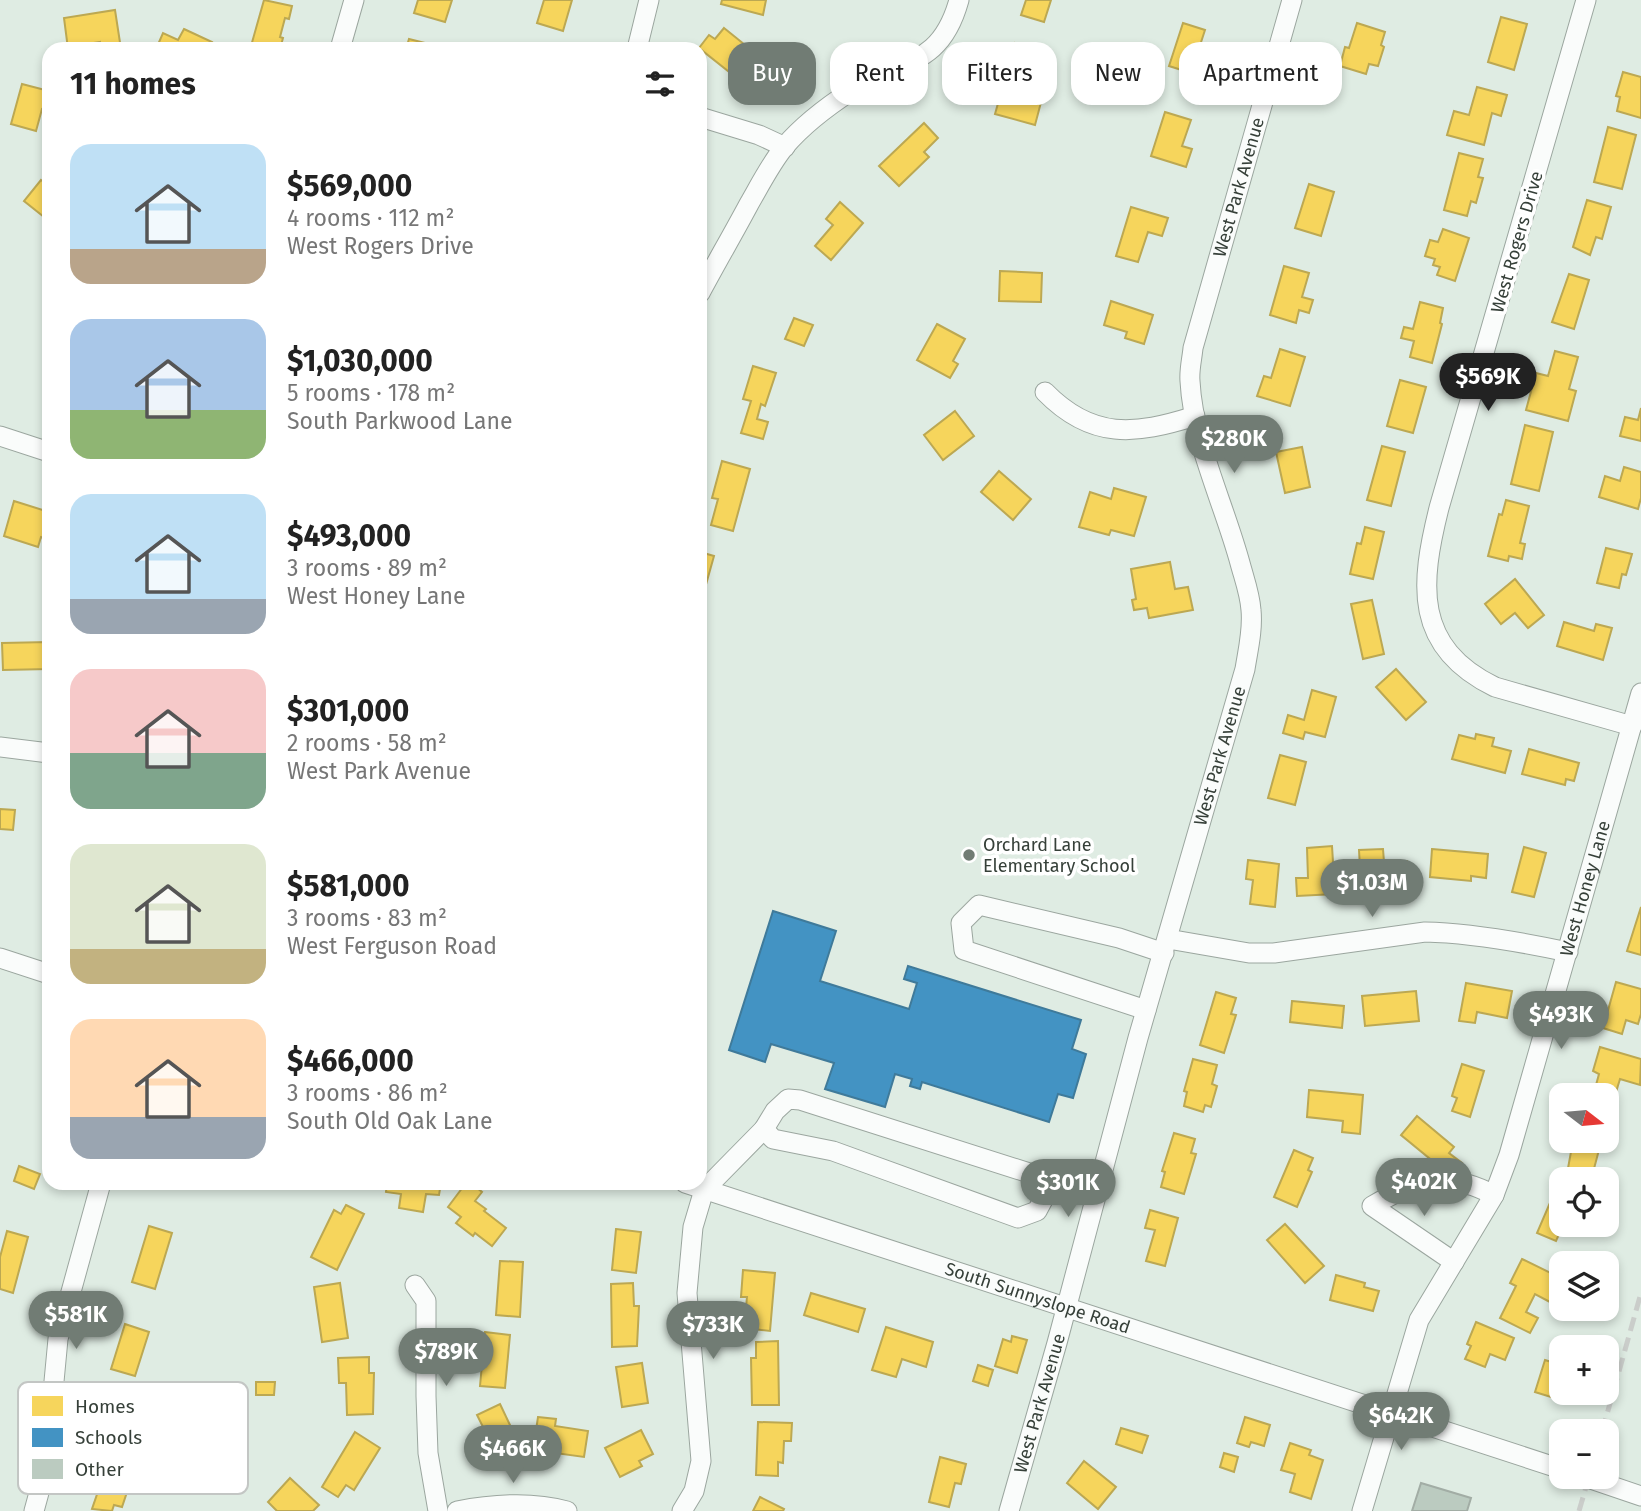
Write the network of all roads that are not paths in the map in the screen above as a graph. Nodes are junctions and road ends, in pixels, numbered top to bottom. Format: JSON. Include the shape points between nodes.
{"nodes":[{"id":1,"x":354,"y":0,"type":"edge"},
{"id":2,"x":649,"y":0,"type":"edge"},
{"id":3,"x":959,"y":0,"type":"edge"},
{"id":4,"x":1292,"y":0,"type":"edge"},
{"id":5,"x":1586,"y":0,"type":"edge"},
{"id":6,"x":342,"y":42,"type":"edge"},
{"id":7,"x":639,"y":42,"type":"edge"},
{"id":8,"x":707,"y":119,"type":"edge"},
{"id":9,"x":785,"y":146,"type":"junction"},
{"id":10,"x":707,"y":280,"type":"edge"},
{"id":11,"x":1045,"y":392,"type":"dead end"},
{"id":12,"x":1195,"y":416,"type":"junction"},
{"id":13,"x":0,"y":436,"type":"edge"},
{"id":14,"x":42,"y":450,"type":"edge"},
{"id":15,"x":1641,"y":694,"type":"edge"},
{"id":16,"x":1632,"y":726,"type":"junction"},
{"id":17,"x":0,"y":747,"type":"edge"},
{"id":18,"x":42,"y":752,"type":"edge"},
{"id":19,"x":1166,"y":946,"type":"junction"},
{"id":20,"x":1567,"y":952,"type":"junction"},
{"id":21,"x":0,"y":958,"type":"edge"},
{"id":22,"x":42,"y":972,"type":"edge"},
{"id":23,"x":1146,"y":1010,"type":"junction"},
{"id":24,"x":764,"y":1129,"type":"junction"},
{"id":25,"x":1051,"y":1185,"type":"junction"},
{"id":26,"x":707,"y":1186,"type":"edge"},
{"id":27,"x":100,"y":1190,"type":"edge"},
{"id":28,"x":704,"y":1190,"type":"edge"},
{"id":29,"x":707,"y":1190,"type":"edge"},
{"id":30,"x":1095,"y":1194,"type":"junction"},
{"id":31,"x":1494,"y":1195,"type":"junction"},
{"id":32,"x":1454,"y":1262,"type":"junction"},
{"id":33,"x":415,"y":1284,"type":"dead end"},
{"id":34,"x":1065,"y":1307,"type":"junction"},
{"id":35,"x":54,"y":1382,"type":"edge"},
{"id":36,"x":1390,"y":1413,"type":"junction"},
{"id":37,"x":1549,"y":1465,"type":"edge"},
{"id":38,"x":1619,"y":1488,"type":"edge"},
{"id":39,"x":39,"y":1494,"type":"edge"},
{"id":40,"x":1641,"y":1496,"type":"edge"},
{"id":41,"x":34,"y":1511,"type":"edge"},
{"id":42,"x":438,"y":1511,"type":"edge"},
{"id":43,"x":457,"y":1511,"type":"edge"},
{"id":44,"x":567,"y":1511,"type":"edge"},
{"id":45,"x":682,"y":1511,"type":"edge"},
{"id":46,"x":1009,"y":1511,"type":"edge"},
{"id":47,"x":1362,"y":1511,"type":"edge"}],
"edges":[{"from":1,"to":6,"type":"street"},
{"from":2,"to":7,"type":"street"},
{"from":3,"to":9,"type":"street","via":[[950,26],[928,53],[854,89]]},
{"from":4,"to":12,"type":"street","name":"West Park Avenue","via":[[1193,348],[1189,377]]},
{"from":5,"to":16,"type":"street","name":"West Rogers Drive","via":[[1439,508],[1427,559],[1426,601],[1450,653],[1479,679]]},
{"from":8,"to":9,"type":"street"},
{"from":9,"to":10,"type":"street"},
{"from":11,"to":12,"type":"street","via":[[1075,417],[1112,430],[1141,430]]},
{"from":12,"to":19,"type":"street","name":"West Park Avenue","via":[[1248,591],[1250,640]]},
{"from":13,"to":14,"type":"street"},
{"from":15,"to":16,"type":"street","name":"West Honey Lane"},
{"from":16,"to":20,"type":"street","name":"West Honey Lane"},
{"from":17,"to":18,"type":"street"},
{"from":19,"to":20,"type":"street","via":[[1274,953],[1446,932]]},
{"from":19,"to":23,"type":"street","name":"West Park Avenue"},
{"from":19,"to":23,"type":"street","via":[[979,905],[961,923],[964,950]]},
{"from":20,"to":31,"type":"street","name":"West Honey Lane","via":[[1510,1155]]},
{"from":21,"to":22,"type":"street"},
{"from":23,"to":30,"type":"street","name":"West Park Avenue"},
{"from":24,"to":25,"type":"street","via":[[789,1099],[800,1100]]},
{"from":24,"to":25,"type":"street","via":[[773,1139],[833,1151],[1018,1218],[1037,1211]]},
{"from":24,"to":26,"type":"street"},
{"from":25,"to":30,"type":"street"},
{"from":27,"to":35,"type":"street","via":[[58,1339]]},
{"from":28,"to":45,"type":"street","via":[[693,1227],[687,1293],[701,1461],[694,1491]]},
{"from":29,"to":34,"type":"street","name":"South Sunnyslope Road"},
{"from":30,"to":34,"type":"street","name":"West Park Avenue"},
{"from":31,"to":32,"type":"street","name":"West Honey Lane"},
{"from":31,"to":32,"type":"street","via":[[1450,1180],[1424,1181],[1372,1206]]},
{"from":32,"to":36,"type":"street","name":"West Honey Lane","via":[[1419,1320]]},
{"from":33,"to":42,"type":"street","via":[[426,1301],[428,1452]]},
{"from":34,"to":36,"type":"street","name":"South Sunnyslope Road"},
{"from":34,"to":46,"type":"street","name":"West Park Avenue"},
{"from":36,"to":37,"type":"street","name":"South Sunnyslope Road"},
{"from":36,"to":47,"type":"street","name":"West Honey Lane"},
{"from":38,"to":40,"type":"street"},
{"from":39,"to":41,"type":"street"},
{"from":43,"to":44,"type":"street","via":[[516,1505]]}]}
